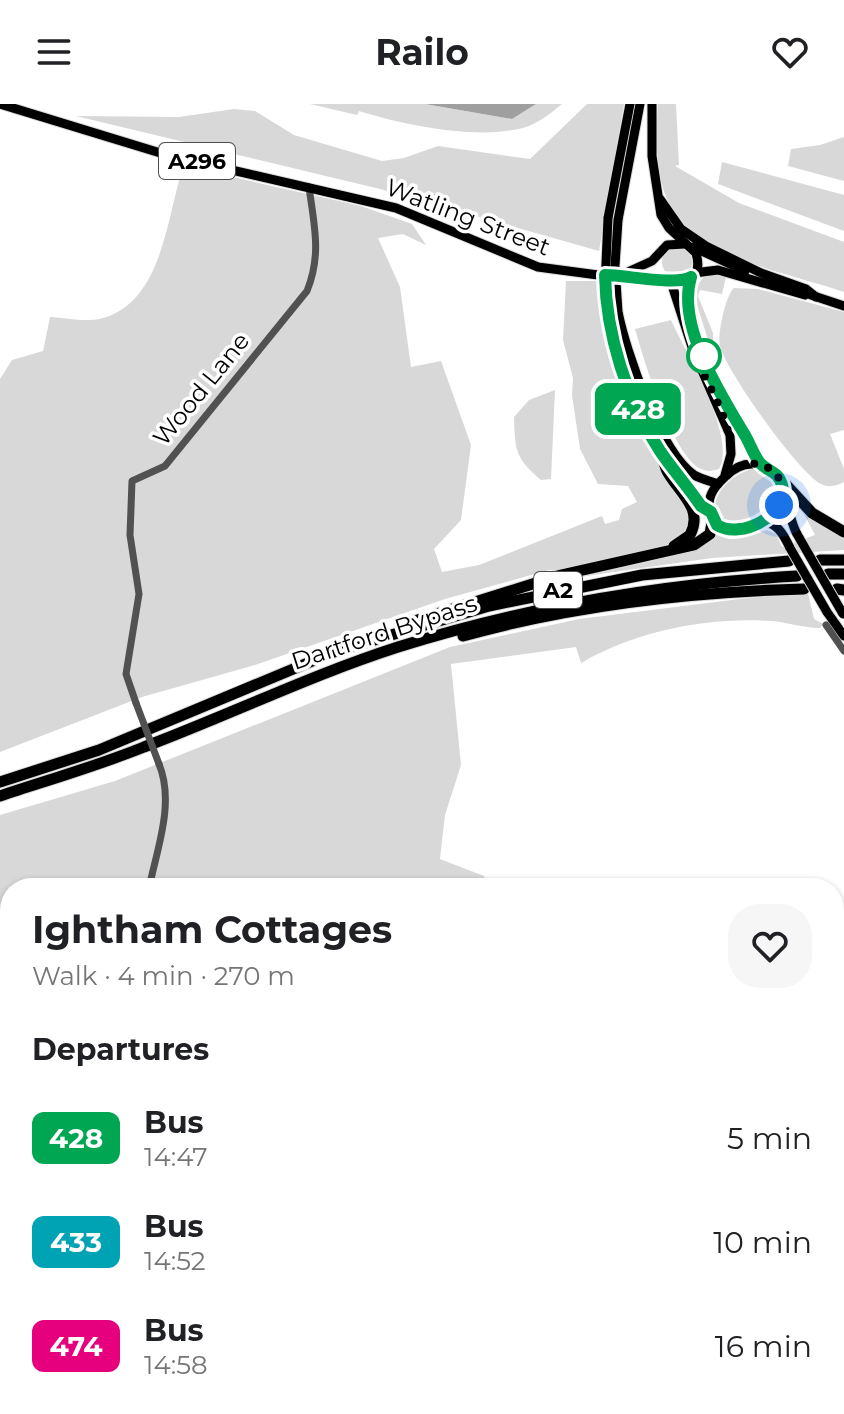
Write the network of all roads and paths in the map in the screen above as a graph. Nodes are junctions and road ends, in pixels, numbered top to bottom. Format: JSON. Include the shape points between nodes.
{"nodes":[{"id":1,"x":0,"y":104,"type":"edge"},
{"id":2,"x":630,"y":104,"type":"edge"},
{"id":3,"x":640,"y":104,"type":"edge"},
{"id":4,"x":652,"y":104,"type":"edge"},
{"id":5,"x":309,"y":187,"type":"junction"},
{"id":6,"x":660,"y":199,"type":"junction"},
{"id":7,"x":613,"y":219,"type":"junction"},
{"id":8,"x":686,"y":244,"type":"junction"},
{"id":9,"x":658,"y":255,"type":"junction"},
{"id":10,"x":598,"y":275,"type":"dead end"},
{"id":11,"x":692,"y":275,"type":"junction"},
{"id":12,"x":668,"y":280,"type":"junction"},
{"id":13,"x":816,"y":297,"type":"junction"},
{"id":14,"x":844,"y":306,"type":"edge"},
{"id":15,"x":614,"y":314,"type":"junction"},
{"id":16,"x":661,"y":452,"type":"junction"},
{"id":17,"x":761,"y":464,"type":"junction"},
{"id":18,"x":778,"y":476,"type":"junction"},
{"id":19,"x":718,"y":484,"type":"junction"},
{"id":20,"x":783,"y":493,"type":"junction"},
{"id":21,"x":712,"y":515,"type":"junction"},
{"id":22,"x":759,"y":521,"type":"junction"},
{"id":23,"x":844,"y":532,"type":"edge"},
{"id":24,"x":667,"y":550,"type":"junction"},
{"id":25,"x":790,"y":555,"type":"junction"},
{"id":26,"x":820,"y":560,"type":"dead end"},
{"id":27,"x":844,"y":560,"type":"edge"},
{"id":28,"x":828,"y":574,"type":"dead end"},
{"id":29,"x":844,"y":574,"type":"edge"},
{"id":30,"x":797,"y":576,"type":"dead end"},
{"id":31,"x":804,"y":589,"type":"dead end"},
{"id":32,"x":843,"y":615,"type":"edge"},
{"id":33,"x":825,"y":627,"type":"dead end"},
{"id":34,"x":844,"y":636,"type":"edge"},
{"id":35,"x":396,"y":648,"type":"junction"},
{"id":36,"x":844,"y":651,"type":"edge"},
{"id":37,"x":334,"y":652,"type":"junction"},
{"id":38,"x":0,"y":782,"type":"edge"},
{"id":39,"x":0,"y":796,"type":"edge"},
{"id":40,"x":151,"y":878,"type":"edge"}],
"edges":[{"from":1,"to":5,"type":"main road","name":"Watling Street","number":"A296","via":[[167,155]]},
{"from":2,"to":7,"type":"main road"},
{"from":3,"to":7,"type":"main road"},
{"from":4,"to":6,"type":"main road","via":[[652,156]]},
{"from":5,"to":10,"type":"main road","name":"Watling Street","number":"A296","via":[[396,208],[538,267]]},
{"from":5,"to":40,"type":"street","name":"Wood Lane","bridge":true,"via":[[318,247],[307,291],[165,466],[132,481],[130,535],[139,594],[126,676],[165,778]]},
{"from":6,"to":8,"type":"main road","via":[[666,225]]},
{"from":6,"to":13,"type":"main road","via":[[677,224],[706,246]]},
{"from":7,"to":15,"type":"main road","bridge":true},
{"from":8,"to":9,"type":"main road","via":[[667,245]]},
{"from":8,"to":11,"type":"main road","via":[[697,258]]},
{"from":8,"to":13,"type":"main road"},
{"from":9,"to":12,"type":"main road","via":[[657,269]]},
{"from":9,"to":12,"type":"main road","via":[[621,275]]},
{"from":11,"to":12,"type":"main road","via":[[682,282]]},
{"from":11,"to":13,"type":"main road","via":[[718,270]]},
{"from":11,"to":17,"type":"main road","via":[[687,298],[698,344]]},
{"from":12,"to":19,"type":"main road","via":[[730,435],[729,463]]},
{"from":13,"to":14,"type":"main road"},
{"from":15,"to":16,"type":"main road","via":[[616,350]]},
{"from":15,"to":19,"type":"main road","via":[[660,426],[693,474]]},
{"from":16,"to":21,"type":"main road"},
{"from":16,"to":24,"type":"highway","via":[[695,519],[689,537]]},
{"from":17,"to":18,"type":"main road"},
{"from":17,"to":19,"type":"main road","via":[[737,468]]},
{"from":18,"to":20,"type":"main road"},
{"from":18,"to":23,"type":"highway","via":[[812,513]]},
{"from":19,"to":21,"type":"main road","via":[[709,501]]},
{"from":20,"to":22,"type":"main road","via":[[776,509]]},
{"from":20,"to":32,"type":"main road","bridge":true,"via":[[797,534]]},
{"from":21,"to":22,"type":"main road","via":[[719,527],[733,531]]},
{"from":21,"to":24,"type":"highway","via":[[705,540]]},
{"from":22,"to":25,"type":"main road","via":[[776,527]]},
{"from":24,"to":37,"type":"highway","via":[[454,607]]},
{"from":25,"to":34,"type":"main road","bridge":true},
{"from":25,"to":37,"type":"highway","name":"Dartford Bypass","number":"A2","via":[[555,590]]},
{"from":26,"to":27,"type":"highway"},
{"from":28,"to":29,"type":"highway"},
{"from":30,"to":35,"type":"highway","name":"Dartford Bypass","number":"A2","via":[[721,580],[586,599]]},
{"from":31,"to":35,"type":"highway","number":"A2","via":[[703,593],[591,608]]},
{"from":33,"to":36,"type":"street"},
{"from":35,"to":39,"type":"highway","name":"Dartford Bypass","number":"A2","via":[[147,746]]},
{"from":37,"to":38,"type":"highway","name":"Dartford Bypass","number":"A2","via":[[99,750]]}]}
